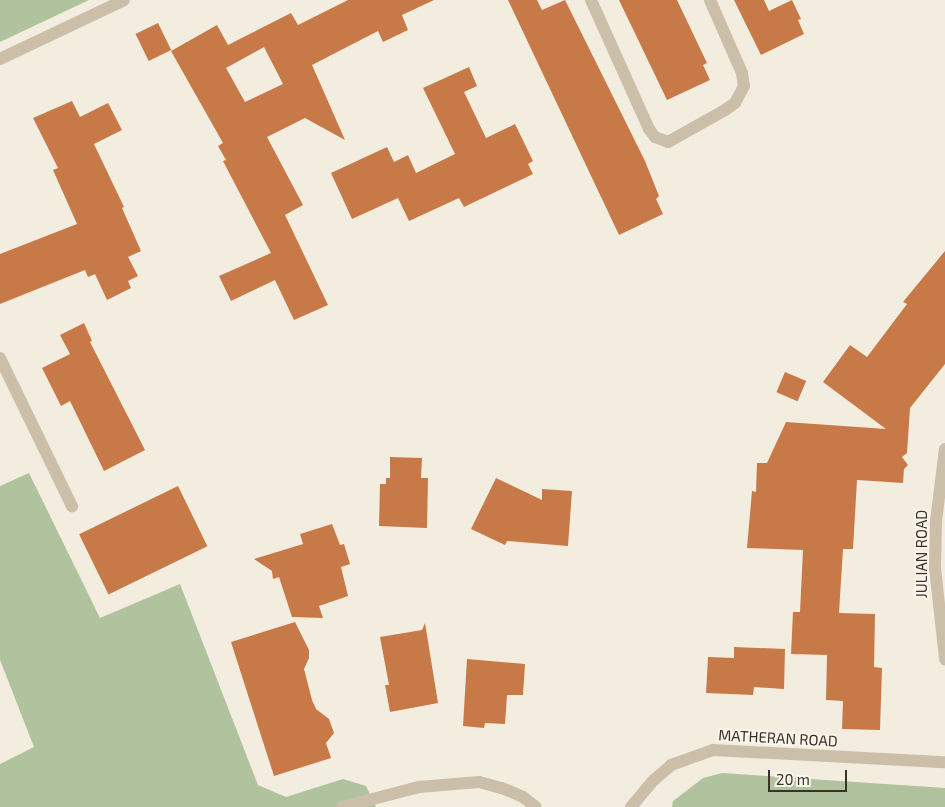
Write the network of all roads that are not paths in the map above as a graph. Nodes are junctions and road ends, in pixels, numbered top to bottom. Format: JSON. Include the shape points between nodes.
{"nodes":[{"id":1,"x":124,"y":0,"type":"edge"},
{"id":2,"x":590,"y":0,"type":"edge"},
{"id":3,"x":710,"y":0,"type":"edge"},
{"id":4,"x":0,"y":59,"type":"edge"},
{"id":5,"x":0,"y":358,"type":"edge"},
{"id":6,"x":945,"y":449,"type":"edge"},
{"id":7,"x":72,"y":506,"type":"dead end"},
{"id":8,"x":945,"y":659,"type":"edge"},
{"id":9,"x":945,"y":762,"type":"edge"},
{"id":10,"x":342,"y":807,"type":"edge"},
{"id":11,"x":536,"y":807,"type":"edge"},
{"id":12,"x":631,"y":807,"type":"edge"}],
"edges":[{"from":1,"to":4,"type":"street"},
{"from":2,"to":3,"type":"street","via":[[649,129],[655,137],[668,142],[735,103],[744,86],[742,73]]},
{"from":5,"to":7,"type":"street"},
{"from":6,"to":8,"type":"street","name":"JULIAN ROAD","via":[[936,521],[936,568]]},
{"from":9,"to":12,"type":"street","name":"MATHERAN ROAD","via":[[713,750],[671,765]]},
{"from":10,"to":11,"type":"street","via":[[419,787],[479,782],[523,797]]}]}
